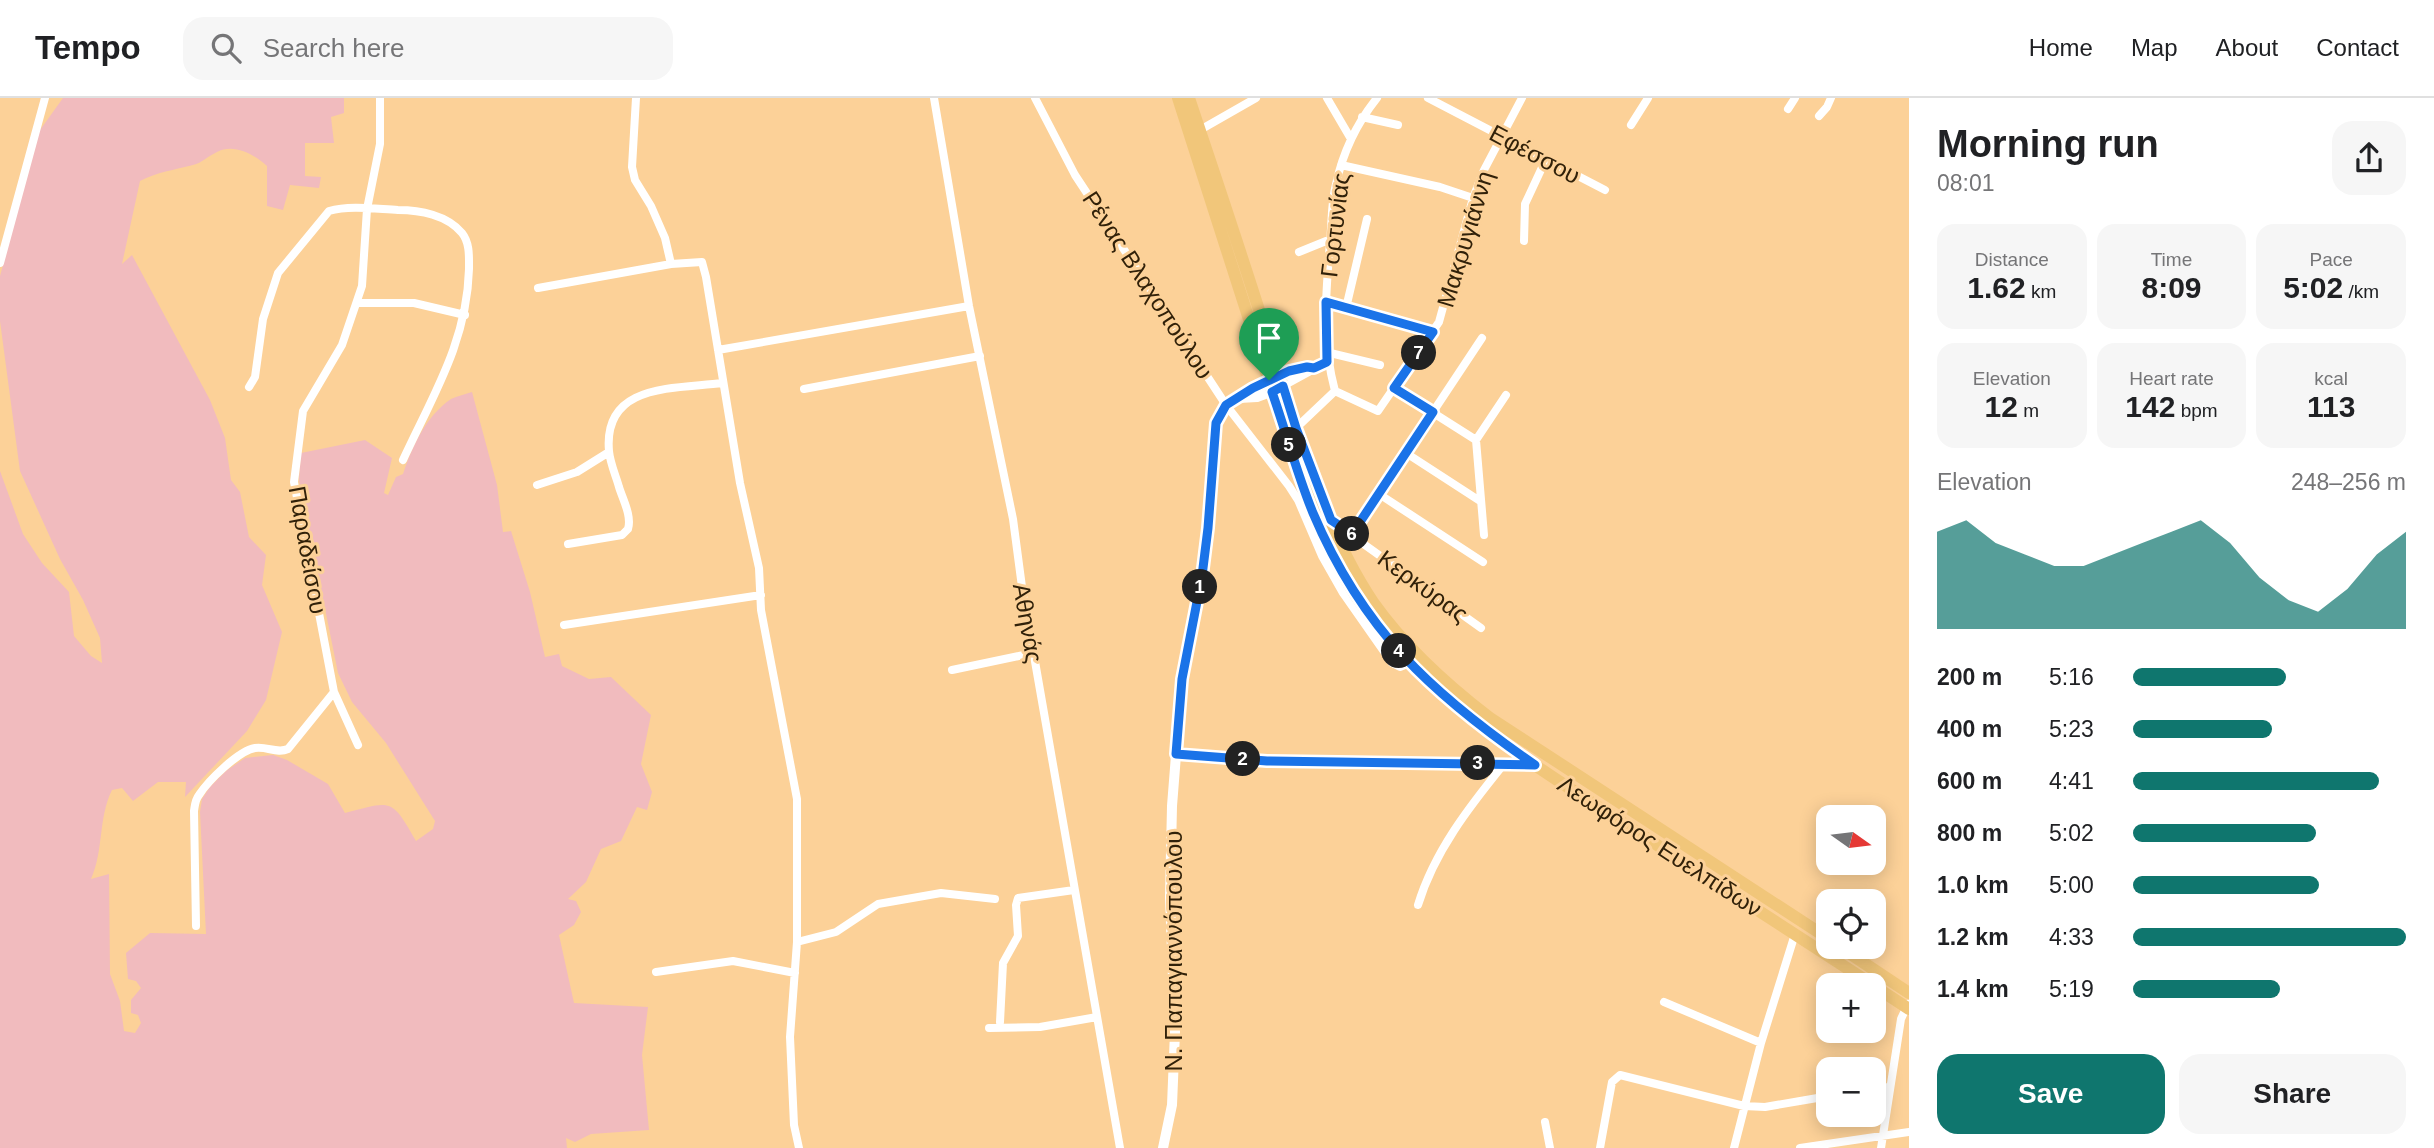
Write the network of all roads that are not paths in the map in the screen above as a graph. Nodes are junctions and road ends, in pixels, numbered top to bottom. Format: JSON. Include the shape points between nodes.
{"nodes":[{"id":1,"x":45,"y":98,"type":"edge"},
{"id":2,"x":380,"y":98,"type":"edge"},
{"id":3,"x":636,"y":98,"type":"edge"},
{"id":4,"x":934,"y":98,"type":"edge"},
{"id":5,"x":1035,"y":98,"type":"edge"},
{"id":6,"x":1178,"y":98,"type":"edge"},
{"id":7,"x":1189,"y":98,"type":"edge"},
{"id":8,"x":1256,"y":98,"type":"edge"},
{"id":9,"x":1327,"y":98,"type":"edge"},
{"id":10,"x":1377,"y":98,"type":"edge"},
{"id":11,"x":1428,"y":98,"type":"edge"},
{"id":12,"x":1522,"y":98,"type":"edge"},
{"id":13,"x":1648,"y":98,"type":"edge"},
{"id":14,"x":1795,"y":98,"type":"edge"},
{"id":15,"x":1831,"y":98,"type":"edge"},
{"id":16,"x":1788,"y":109,"type":"dead end"},
{"id":17,"x":1819,"y":116,"type":"dead end"},
{"id":18,"x":1362,"y":117,"type":"junction"},
{"id":19,"x":1398,"y":125,"type":"dead end"},
{"id":20,"x":1631,"y":125,"type":"dead end"},
{"id":21,"x":1200,"y":130,"type":"junction"},
{"id":22,"x":1503,"y":136,"type":"junction"},
{"id":23,"x":1351,"y":139,"type":"junction"},
{"id":24,"x":1546,"y":159,"type":"junction"},
{"id":25,"x":1341,"y":165,"type":"junction"},
{"id":26,"x":1605,"y":190,"type":"dead end"},
{"id":27,"x":1473,"y":198,"type":"junction"},
{"id":28,"x":367,"y":209,"type":"junction"},
{"id":29,"x":1367,"y":219,"type":"dead end"},
{"id":30,"x":1331,"y":239,"type":"junction"},
{"id":31,"x":1524,"y":241,"type":"dead end"},
{"id":32,"x":1299,"y":253,"type":"dead end"},
{"id":33,"x":0,"y":263,"type":"edge"},
{"id":34,"x":671,"y":264,"type":"junction"},
{"id":35,"x":538,"y":288,"type":"dead end"},
{"id":36,"x":1326,"y":302,"type":"junction"},
{"id":37,"x":357,"y":303,"type":"junction"},
{"id":38,"x":969,"y":306,"type":"junction"},
{"id":39,"x":1346,"y":308,"type":"junction"},
{"id":40,"x":465,"y":315,"type":"junction"},
{"id":41,"x":1433,"y":332,"type":"junction"},
{"id":42,"x":1482,"y":338,"type":"dead end"},
{"id":43,"x":718,"y":350,"type":"junction"},
{"id":44,"x":1326,"y":352,"type":"junction"},
{"id":45,"x":980,"y":356,"type":"junction"},
{"id":46,"x":1327,"y":362,"type":"junction"},
{"id":47,"x":1380,"y":365,"type":"dead end"},
{"id":48,"x":722,"y":383,"type":"junction"},
{"id":49,"x":1276,"y":384,"type":"junction"},
{"id":50,"x":249,"y":387,"type":"dead end"},
{"id":51,"x":1394,"y":388,"type":"junction"},
{"id":52,"x":804,"y":389,"type":"dead end"},
{"id":53,"x":1335,"y":391,"type":"junction"},
{"id":54,"x":1506,"y":395,"type":"dead end"},
{"id":55,"x":1231,"y":402,"type":"junction"},
{"id":56,"x":1433,"y":412,"type":"junction"},
{"id":57,"x":1296,"y":428,"type":"junction"},
{"id":58,"x":1476,"y":440,"type":"junction"},
{"id":59,"x":609,"y":452,"type":"junction"},
{"id":60,"x":1406,"y":453,"type":"junction"},
{"id":61,"x":403,"y":460,"type":"dead end"},
{"id":62,"x":537,"y":485,"type":"dead end"},
{"id":63,"x":1379,"y":494,"type":"junction"},
{"id":64,"x":1480,"y":501,"type":"junction"},
{"id":65,"x":1331,"y":520,"type":"junction"},
{"id":66,"x":1352,"y":534,"type":"junction"},
{"id":67,"x":1484,"y":535,"type":"dead end"},
{"id":68,"x":568,"y":544,"type":"dead end"},
{"id":69,"x":1483,"y":562,"type":"dead end"},
{"id":70,"x":761,"y":595,"type":"junction"},
{"id":71,"x":564,"y":625,"type":"dead end"},
{"id":72,"x":1480,"y":628,"type":"dead end"},
{"id":73,"x":1033,"y":653,"type":"junction"},
{"id":74,"x":1410,"y":663,"type":"junction"},
{"id":75,"x":952,"y":670,"type":"dead end"},
{"id":76,"x":334,"y":692,"type":"junction"},
{"id":77,"x":358,"y":745,"type":"dead end"},
{"id":78,"x":1176,"y":754,"type":"junction"},
{"id":79,"x":1504,"y":764,"type":"junction"},
{"id":80,"x":1535,"y":765,"type":"junction"},
{"id":81,"x":1074,"y":890,"type":"junction"},
{"id":82,"x":995,"y":899,"type":"dead end"},
{"id":83,"x":1418,"y":905,"type":"dead end"},
{"id":84,"x":196,"y":926,"type":"dead end"},
{"id":85,"x":1816,"y":931,"type":"edge"},
{"id":86,"x":1795,"y":934,"type":"junction"},
{"id":87,"x":797,"y":942,"type":"junction"},
{"id":88,"x":1858,"y":959,"type":"edge"},
{"id":89,"x":656,"y":972,"type":"dead end"},
{"id":90,"x":794,"y":973,"type":"junction"},
{"id":91,"x":1854,"y":973,"type":"edge"},
{"id":92,"x":1886,"y":993,"type":"edge"},
{"id":93,"x":1909,"y":993,"type":"edge"},
{"id":94,"x":1664,"y":1002,"type":"dead end"},
{"id":95,"x":1908,"y":1006,"type":"edge"},
{"id":96,"x":1097,"y":1017,"type":"junction"},
{"id":97,"x":1000,"y":1022,"type":"dead end"},
{"id":98,"x":989,"y":1028,"type":"dead end"},
{"id":99,"x":1761,"y":1043,"type":"junction"},
{"id":100,"x":1886,"y":1087,"type":"edge"},
{"id":101,"x":1889,"y":1087,"type":"junction"},
{"id":102,"x":1816,"y":1098,"type":"edge"},
{"id":103,"x":1744,"y":1107,"type":"junction"},
{"id":104,"x":1545,"y":1122,"type":"dead end"},
{"id":105,"x":1909,"y":1132,"type":"edge"},
{"id":106,"x":1882,"y":1136,"type":"junction"},
{"id":107,"x":799,"y":1148,"type":"edge"},
{"id":108,"x":1120,"y":1148,"type":"edge"},
{"id":109,"x":1163,"y":1148,"type":"edge"},
{"id":110,"x":1550,"y":1148,"type":"edge"},
{"id":111,"x":1600,"y":1148,"type":"edge"},
{"id":112,"x":1734,"y":1148,"type":"edge"},
{"id":113,"x":1800,"y":1148,"type":"edge"},
{"id":114,"x":1881,"y":1148,"type":"edge"}],
"edges":[{"from":1,"to":33,"type":"street"},
{"from":2,"to":28,"type":"street","name":"Παραδείσου","via":[[380,144]]},
{"from":3,"to":34,"type":"street","via":[[632,167]]},
{"from":4,"to":38,"type":"street","name":"Αθηνάς"},
{"from":5,"to":55,"type":"street","name":"Ρένας Βλαχοπούλου","via":[[1075,174]]},
{"from":6,"to":49,"type":"main road","name":"Λεωφόρος Ευελπίδων"},
{"from":7,"to":21,"type":"main road","name":"Λεωφόρος Ευελπίδων"},
{"from":8,"to":21,"type":"street"},
{"from":9,"to":23,"type":"street"},
{"from":10,"to":18,"type":"street","name":"Γορτυνίας"},
{"from":11,"to":22,"type":"street","name":"Εφέσσου"},
{"from":12,"to":22,"type":"street","name":"Μακρυγιάννη"},
{"from":13,"to":20,"type":"street"},
{"from":14,"to":16,"type":"street"},
{"from":15,"to":17,"type":"street"},
{"from":18,"to":19,"type":"street"},
{"from":18,"to":23,"type":"street","name":"Γορτυνίας"},
{"from":21,"to":49,"type":"main road","name":"Λεωφόρος Ευελπίδων"},
{"from":22,"to":24,"type":"street","name":"Εφέσσου"},
{"from":22,"to":27,"type":"street","name":"Μακρυγιάννη"},
{"from":23,"to":25,"type":"street","name":"Γορτυνίας"},
{"from":24,"to":26,"type":"street","name":"Εφέσσου"},
{"from":24,"to":31,"type":"street","via":[[1525,204]]},
{"from":25,"to":27,"type":"street"},
{"from":25,"to":30,"type":"street","name":"Γορτυνίας"},
{"from":27,"to":41,"type":"street","name":"Μακρυγιάννη","via":[[1446,303]]},
{"from":28,"to":37,"type":"street","name":"Παραδείσου"},
{"from":28,"to":40,"type":"street","via":[[429,213],[463,234],[470,252]]},
{"from":28,"to":50,"type":"street","via":[[329,211],[278,273],[263,319],[256,377]]},
{"from":29,"to":39,"type":"street"},
{"from":30,"to":32,"type":"street"},
{"from":30,"to":36,"type":"street","name":"Γορτυνίας"},
{"from":34,"to":35,"type":"street"},
{"from":34,"to":43,"type":"street","via":[[702,261]]},
{"from":36,"to":39,"type":"street"},
{"from":36,"to":44,"type":"street","name":"Γορτυνίας"},
{"from":37,"to":40,"type":"street","via":[[414,303]]},
{"from":37,"to":76,"type":"street","name":"Παραδείσου","via":[[342,345],[303,411],[293,482]]},
{"from":38,"to":43,"type":"street"},
{"from":38,"to":45,"type":"street","name":"Αθηνάς"},
{"from":39,"to":41,"type":"street"},
{"from":40,"to":61,"type":"street","via":[[459,341]]},
{"from":41,"to":51,"type":"street","name":"Μακρυγιάννη"},
{"from":42,"to":56,"type":"street"},
{"from":43,"to":48,"type":"street"},
{"from":44,"to":46,"type":"street","name":"Γορτυνίας"},
{"from":44,"to":47,"type":"street"},
{"from":45,"to":52,"type":"street"},
{"from":45,"to":73,"type":"street","name":"Αθηνάς","via":[[1013,519]]},
{"from":46,"to":49,"type":"street"},
{"from":46,"to":53,"type":"street","name":"Γορτυνίας"},
{"from":48,"to":59,"type":"street","via":[[634,396],[619,408],[610,429]]},
{"from":48,"to":70,"type":"street"},
{"from":49,"to":55,"type":"street","via":[[1256,397]]},
{"from":49,"to":57,"type":"main road","name":"Λεωφόρος Ευελπίδων"},
{"from":49,"to":74,"type":"main road","name":"Λεωφόρος Ευελπίδων","via":[[1296,466],[1333,555],[1364,608]]},
{"from":51,"to":53,"type":"street","name":"Μακρυγιάννη","via":[[1378,411]]},
{"from":51,"to":56,"type":"street"},
{"from":53,"to":57,"type":"street"},
{"from":54,"to":58,"type":"street"},
{"from":55,"to":74,"type":"street","name":"Ρένας Βλαχοπούλου","via":[[1298,500],[1322,556],[1365,626],[1396,667]]},
{"from":55,"to":78,"type":"street","name":"Ν. Παπαγιαννόπουλου","via":[[1214,431],[1208,528],[1182,679]]},
{"from":56,"to":58,"type":"street"},
{"from":56,"to":60,"type":"street"},
{"from":57,"to":65,"type":"main road","name":"Λεωφόρος Ευελπίδων"},
{"from":58,"to":64,"type":"street"},
{"from":59,"to":62,"type":"street","via":[[577,472]]},
{"from":59,"to":68,"type":"street","via":[[628,529],[622,535]]},
{"from":60,"to":63,"type":"street"},
{"from":60,"to":64,"type":"street"},
{"from":63,"to":66,"type":"street"},
{"from":63,"to":69,"type":"street"},
{"from":64,"to":67,"type":"street"},
{"from":65,"to":66,"type":"street","name":"Κερκύρας"},
{"from":65,"to":85,"type":"main road","name":"Λεωφόρος Ευελπίδων","via":[[1353,570],[1374,602],[1397,632],[1466,699]]},
{"from":66,"to":72,"type":"street","name":"Κερκύρας"},
{"from":70,"to":71,"type":"street"},
{"from":70,"to":87,"type":"street","via":[[797,799]]},
{"from":73,"to":75,"type":"street"},
{"from":73,"to":81,"type":"street","name":"Αθηνάς"},
{"from":74,"to":80,"type":"main road","name":"Λεωφόρος Ευελπίδων","via":[[1459,710]]},
{"from":76,"to":77,"type":"street","name":"Παραδείσου"},
{"from":76,"to":84,"type":"street","via":[[288,749],[247,750],[198,796],[194,811]]},
{"from":78,"to":79,"type":"street","via":[[1267,761]]},
{"from":78,"to":109,"type":"street","name":"Ν. Παπαγιαννόπουλου","via":[[1170,898],[1174,1079]]},
{"from":79,"to":80,"type":"street"},
{"from":79,"to":83,"type":"street","via":[[1433,864]]},
{"from":80,"to":86,"type":"main road","name":"Λεωφόρος Ευελπίδων"},
{"from":81,"to":96,"type":"street","name":"Αθηνάς"},
{"from":81,"to":97,"type":"street","via":[[1018,898],[1018,936],[1003,964]]},
{"from":82,"to":87,"type":"street","via":[[941,893],[878,904],[836,932]]},
{"from":86,"to":91,"type":"main road","name":"Λεωφόρος Ευελπίδων"},
{"from":86,"to":99,"type":"street"},
{"from":87,"to":90,"type":"street"},
{"from":88,"to":93,"type":"main road"},
{"from":89,"to":90,"type":"street","via":[[733,961]]},
{"from":90,"to":107,"type":"street","via":[[790,1053],[793,1125]]},
{"from":92,"to":95,"type":"main road","name":"Λεωφόρος Ευελπίδων"},
{"from":94,"to":99,"type":"street"},
{"from":95,"to":101,"type":"street","via":[[1901,1019]]},
{"from":96,"to":98,"type":"street","via":[[1040,1027]]},
{"from":96,"to":108,"type":"street","name":"Αθηνάς"},
{"from":99,"to":103,"type":"street"},
{"from":100,"to":101,"type":"street"},
{"from":101,"to":106,"type":"street"},
{"from":102,"to":103,"type":"street"},
{"from":103,"to":111,"type":"street","via":[[1620,1075],[1612,1082]]},
{"from":103,"to":112,"type":"street"},
{"from":104,"to":110,"type":"street"},
{"from":105,"to":106,"type":"street"},
{"from":106,"to":113,"type":"street"},
{"from":106,"to":114,"type":"street"}]}
